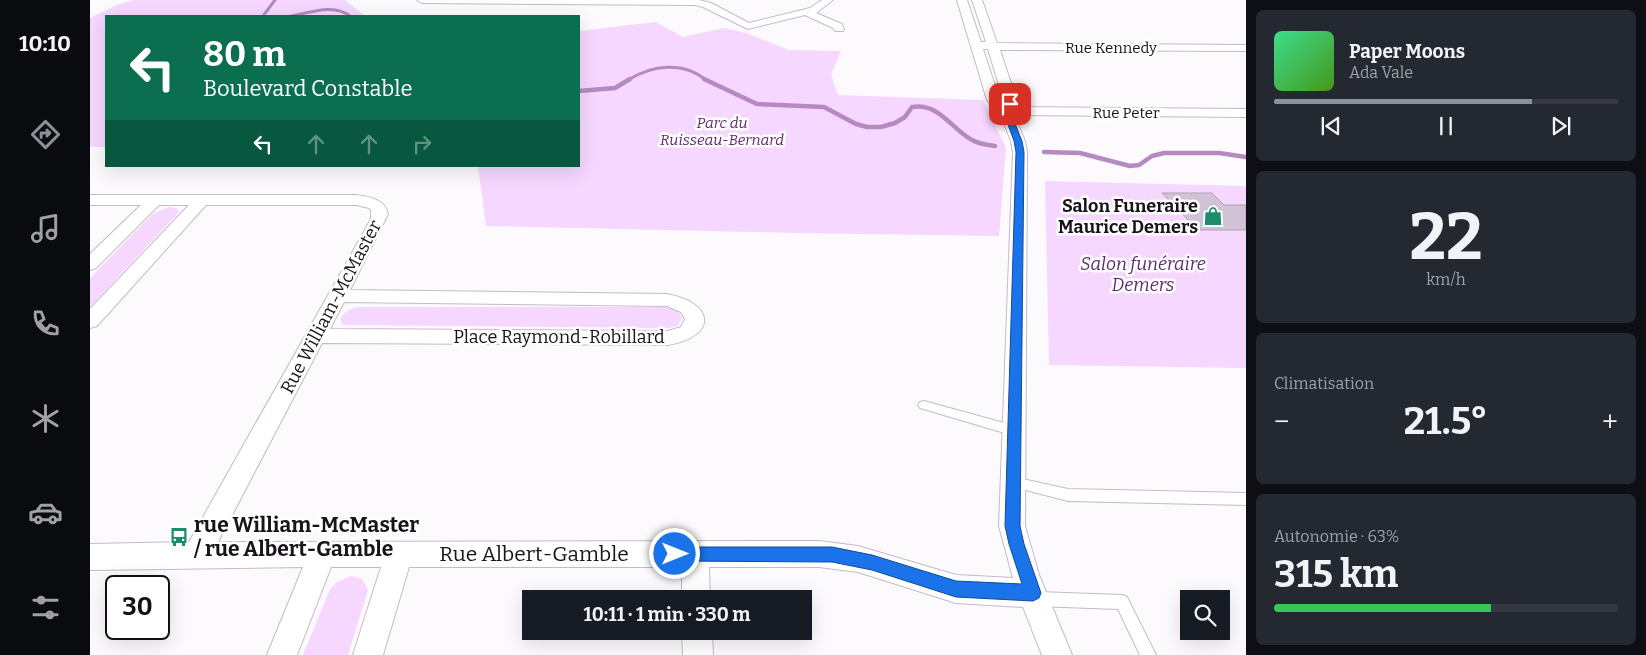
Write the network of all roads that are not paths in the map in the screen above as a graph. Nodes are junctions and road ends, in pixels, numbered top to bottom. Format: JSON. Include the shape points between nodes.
{"nodes":[{"id":1,"x":422,"y":0,"type":"edge"},
{"id":2,"x":828,"y":0,"type":"edge"},
{"id":3,"x":962,"y":0,"type":"edge"},
{"id":4,"x":977,"y":0,"type":"edge"},
{"id":5,"x":806,"y":12,"type":"junction"},
{"id":6,"x":839,"y":29,"type":"dead end"},
{"id":7,"x":976,"y":45,"type":"junction"},
{"id":8,"x":992,"y":46,"type":"junction"},
{"id":9,"x":1246,"y":48,"type":"edge"},
{"id":10,"x":1006,"y":111,"type":"junction"},
{"id":11,"x":1246,"y":113,"type":"edge"},
{"id":12,"x":90,"y":200,"type":"edge"},
{"id":13,"x":155,"y":200,"type":"junction"},
{"id":14,"x":202,"y":200,"type":"junction"},
{"id":15,"x":90,"y":264,"type":"edge"},
{"id":16,"x":338,"y":296,"type":"junction"},
{"id":17,"x":90,"y":321,"type":"edge"},
{"id":18,"x":317,"y":336,"type":"junction"},
{"id":19,"x":924,"y":405,"type":"dead end"},
{"id":20,"x":1015,"y":431,"type":"junction"},
{"id":21,"x":1013,"y":482,"type":"junction"},
{"id":22,"x":1246,"y":499,"type":"edge"},
{"id":23,"x":322,"y":554,"type":"junction"},
{"id":24,"x":398,"y":554,"type":"junction"},
{"id":25,"x":695,"y":554,"type":"junction"},
{"id":26,"x":197,"y":556,"type":"junction"},
{"id":27,"x":90,"y":557,"type":"edge"},
{"id":28,"x":696,"y":590,"type":"edge"},
{"id":29,"x":1034,"y":596,"type":"junction"},
{"id":30,"x":697,"y":640,"type":"edge"},
{"id":31,"x":282,"y":655,"type":"edge"},
{"id":32,"x":368,"y":655,"type":"edge"},
{"id":33,"x":698,"y":655,"type":"edge"},
{"id":34,"x":1057,"y":655,"type":"edge"},
{"id":35,"x":1148,"y":655,"type":"edge"}],
"edges":[{"from":1,"to":5,"type":"street","via":[[695,2],[707,4],[748,26]]},
{"from":2,"to":5,"type":"street","via":[[821,7]]},
{"from":3,"to":7,"type":"street"},
{"from":4,"to":8,"type":"street"},
{"from":5,"to":6,"type":"street"},
{"from":7,"to":8,"type":"street","name":"Rue Kennedy"},
{"from":7,"to":10,"type":"street","via":[[993,100]]},
{"from":8,"to":9,"type":"street","name":"Rue Kennedy"},
{"from":8,"to":10,"type":"street","via":[[1012,101]]},
{"from":10,"to":11,"type":"street","name":"Rue Peter"},
{"from":10,"to":20,"type":"street","via":[[1020,152]]},
{"from":12,"to":13,"type":"street","name":"Rue William-McMaster"},
{"from":13,"to":14,"type":"street","name":"Rue William-McMaster"},
{"from":13,"to":15,"type":"street"},
{"from":14,"to":16,"type":"street","name":"Rue William-McMaster","via":[[354,200],[375,204],[380,213],[379,220]]},
{"from":14,"to":17,"type":"street"},
{"from":16,"to":18,"type":"street","name":"Rue William-McMaster"},
{"from":16,"to":18,"type":"street","name":"Place Raymond-Robillard","via":[[667,300],[688,306],[695,321],[688,332],[668,338]]},
{"from":18,"to":26,"type":"street","name":"Rue William-McMaster"},
{"from":19,"to":20,"type":"lane"},
{"from":20,"to":21,"type":"street"},
{"from":21,"to":22,"type":"lane","via":[[1068,495]]},
{"from":21,"to":29,"type":"street","via":[[1014,535]]},
{"from":23,"to":24,"type":"street","name":"Rue Albert-Gamble"},
{"from":23,"to":26,"type":"street","name":"Rue Albert-Gamble"},
{"from":23,"to":31,"type":"street"},
{"from":24,"to":25,"type":"street","name":"Rue Albert-Gamble"},
{"from":24,"to":32,"type":"street"},
{"from":25,"to":28,"type":"street"},
{"from":25,"to":29,"type":"street","name":"Rue Albert-Gamble","via":[[838,556],[956,589]]},
{"from":26,"to":27,"type":"street","name":"Rue Albert-Gamble"},
{"from":29,"to":34,"type":"street"},
{"from":29,"to":35,"type":"lane","via":[[1122,602]]},
{"from":30,"to":33,"type":"street"}]}
